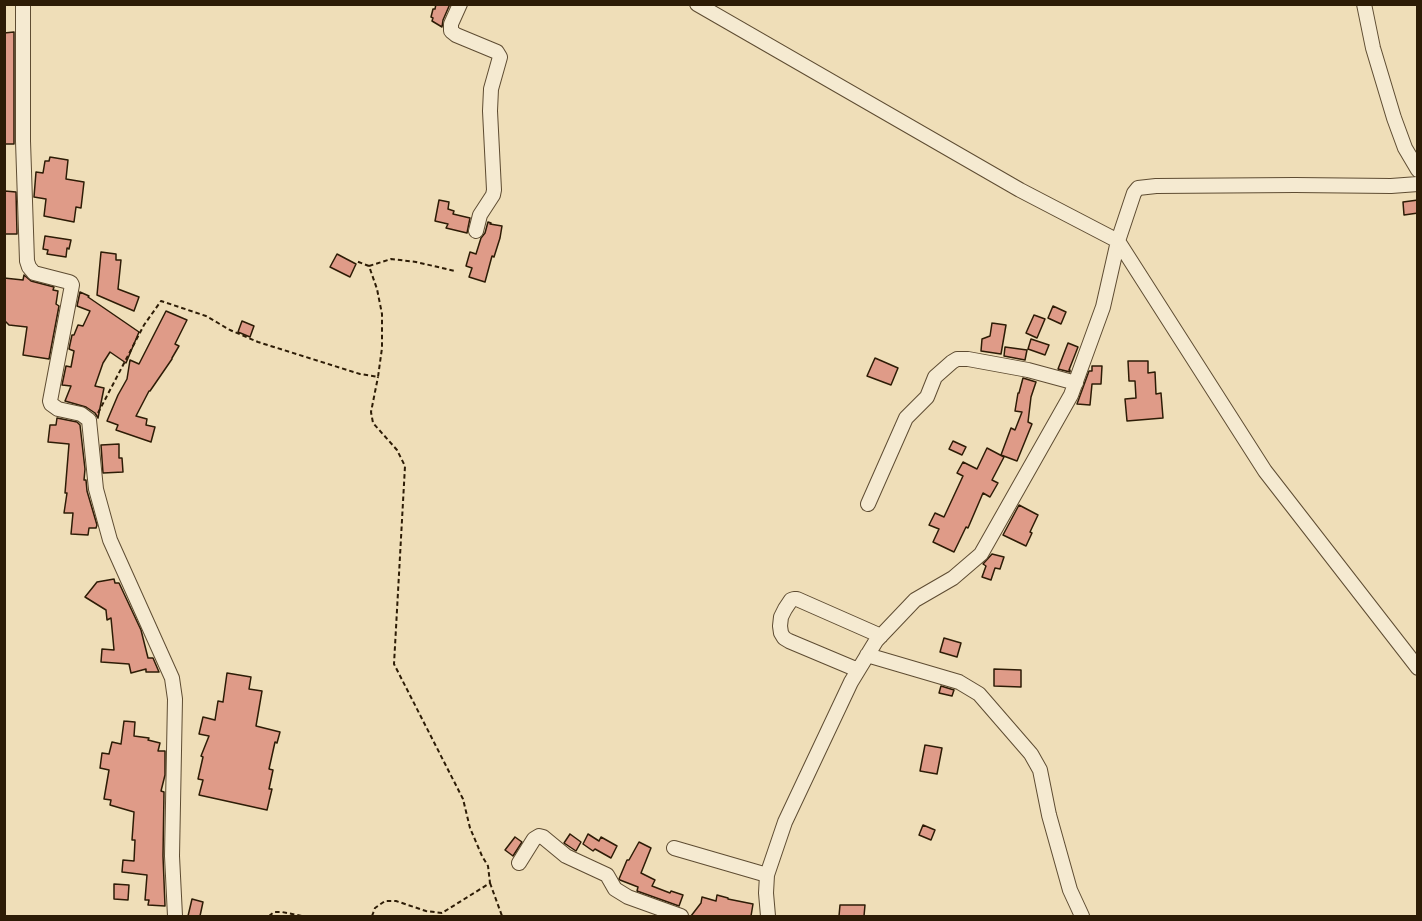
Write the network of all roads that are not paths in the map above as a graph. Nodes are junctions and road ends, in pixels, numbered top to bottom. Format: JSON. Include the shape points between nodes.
{"nodes":[{"id":1,"x":23,"y":4,"type":"edge"},
{"id":2,"x":460,"y":4,"type":"edge"},
{"id":3,"x":697,"y":4,"type":"edge"},
{"id":4,"x":1364,"y":4,"type":"edge"},
{"id":5,"x":1418,"y":170,"type":"edge"},
{"id":6,"x":1418,"y":184,"type":"edge"},
{"id":7,"x":476,"y":231,"type":"dead end"},
{"id":8,"x":1118,"y":241,"type":"junction"},
{"id":9,"x":1076,"y":383,"type":"junction"},
{"id":10,"x":868,"y":504,"type":"dead end"},
{"id":11,"x":881,"y":636,"type":"junction"},
{"id":12,"x":867,"y":655,"type":"junction"},
{"id":13,"x":1418,"y":669,"type":"edge"},
{"id":14,"x":858,"y":670,"type":"junction"},
{"id":15,"x":674,"y":848,"type":"dead end"},
{"id":16,"x":519,"y":863,"type":"dead end"},
{"id":17,"x":767,"y":875,"type":"junction"},
{"id":18,"x":175,"y":916,"type":"edge"},
{"id":19,"x":681,"y":916,"type":"edge"},
{"id":20,"x":768,"y":916,"type":"edge"},
{"id":21,"x":1082,"y":916,"type":"edge"}],
"edges":[{"from":1,"to":18,"type":"street","via":[[27,261],[34,273],[71,283],[50,401],[58,409],[89,420],[96,489],[110,540],[172,678]]},
{"from":2,"to":7,"type":"street","via":[[451,31],[497,52],[500,57],[491,89],[490,111],[494,190]]},
{"from":3,"to":8,"type":"street","via":[[1000,179]]},
{"from":4,"to":5,"type":"street","via":[[1394,118]]},
{"from":6,"to":8,"type":"street","via":[[1143,187],[1134,193]]},
{"from":8,"to":9,"type":"street","via":[[1103,307]]},
{"from":8,"to":13,"type":"street","via":[[1265,471]]},
{"from":9,"to":10,"type":"street","via":[[1028,370],[957,359],[934,377],[927,397],[906,418]]},
{"from":9,"to":11,"type":"street","via":[[981,554],[953,578],[915,600]]},
{"from":11,"to":12,"type":"street"},
{"from":11,"to":14,"type":"street","via":[[797,599],[784,609],[780,626],[784,638]]},
{"from":12,"to":14,"type":"street"},
{"from":12,"to":21,"type":"street","via":[[958,682],[979,694],[1031,754],[1040,770],[1070,890]]},
{"from":14,"to":17,"type":"street","via":[[785,822]]},
{"from":15,"to":17,"type":"street"},
{"from":16,"to":19,"type":"street","via":[[534,839],[543,837],[566,856],[607,875],[621,893]]},
{"from":17,"to":20,"type":"street"}]}
